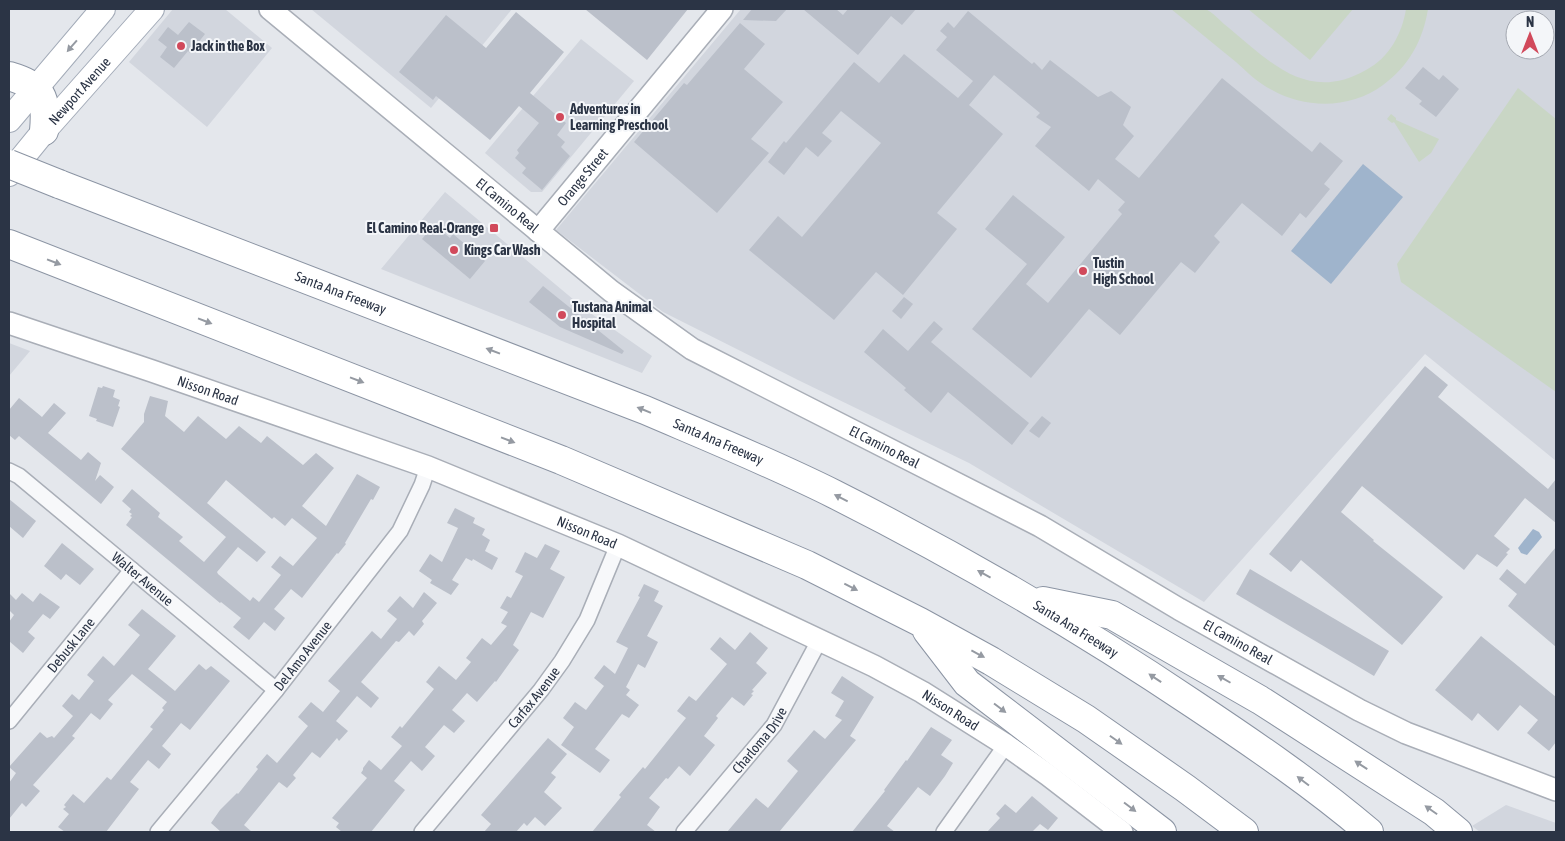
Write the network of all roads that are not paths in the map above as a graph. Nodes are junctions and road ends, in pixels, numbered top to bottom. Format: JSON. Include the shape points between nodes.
{"nodes":[{"id":1,"x":104,"y":9,"type":"edge"},
{"id":2,"x":152,"y":9,"type":"edge"},
{"id":3,"x":270,"y":9,"type":"edge"},
{"id":4,"x":722,"y":9,"type":"edge"},
{"id":5,"x":9,"y":76,"type":"edge"},
{"id":6,"x":36,"y":87,"type":"junction"},
{"id":7,"x":9,"y":120,"type":"edge"},
{"id":8,"x":44,"y":131,"type":"junction"},
{"id":9,"x":9,"y":164,"type":"edge"},
{"id":10,"x":9,"y":174,"type":"edge"},
{"id":11,"x":538,"y":231,"type":"junction"},
{"id":12,"x":9,"y":244,"type":"edge"},
{"id":13,"x":9,"y":323,"type":"edge"},
{"id":14,"x":428,"y":467,"type":"junction"},
{"id":15,"x":9,"y":471,"type":"edge"},
{"id":16,"x":618,"y":545,"type":"junction"},
{"id":17,"x":132,"y":570,"type":"junction"},
{"id":18,"x":1026,"y":598,"type":"junction"},
{"id":19,"x":920,"y":622,"type":"junction"},
{"id":20,"x":820,"y":640,"type":"junction"},
{"id":21,"x":276,"y":690,"type":"junction"},
{"id":22,"x":9,"y":720,"type":"edge"},
{"id":23,"x":1006,"y":745,"type":"junction"},
{"id":24,"x":1556,"y":790,"type":"edge"},
{"id":25,"x":158,"y":832,"type":"edge"},
{"id":26,"x":422,"y":832,"type":"edge"},
{"id":27,"x":684,"y":832,"type":"edge"},
{"id":28,"x":944,"y":832,"type":"edge"},
{"id":29,"x":1122,"y":832,"type":"edge"},
{"id":30,"x":1162,"y":832,"type":"edge"},
{"id":31,"x":1244,"y":832,"type":"edge"},
{"id":32,"x":1369,"y":832,"type":"edge"},
{"id":33,"x":1458,"y":832,"type":"edge"}],
"edges":[{"from":1,"to":6,"type":"main road","one_way":true},
{"from":2,"to":8,"type":"main road","name":"Newport Avenue"},
{"from":3,"to":11,"type":"street","name":"El Camino Real"},
{"from":4,"to":11,"type":"street","name":"Orange Street"},
{"from":5,"to":6,"type":"highway"},
{"from":6,"to":7,"type":"main road"},
{"from":6,"to":8,"type":"highway","via":[[45,107]]},
{"from":8,"to":10,"type":"main road","name":"Newport Avenue"},
{"from":18,"to":9,"type":"highway","name":"Santa Ana Freeway","one_way":true,"bridge":true,"via":[[833,493],[690,429]]},
{"from":11,"to":24,"type":"street","name":"El Camino Real","via":[[611,291],[692,349],[1040,526],[1359,710],[1406,733]]},
{"from":12,"to":19,"type":"highway","one_way":true,"via":[[561,460],[807,565]]},
{"from":13,"to":14,"type":"street","name":"Nisson Road"},
{"from":14,"to":16,"type":"street","name":"Nisson Road"},
{"from":14,"to":21,"type":"street","name":"Del Amo Avenue","via":[[400,531]]},
{"from":15,"to":17,"type":"street","name":"Walter Avenue"},
{"from":16,"to":20,"type":"street","name":"Nisson Road"},
{"from":16,"to":26,"type":"street","name":"Carfax Avenue","via":[[587,620],[562,661]]},
{"from":17,"to":21,"type":"street","name":"Walter Avenue"},
{"from":17,"to":22,"type":"street","name":"Debusk Lane"},
{"from":32,"to":18,"type":"highway","name":"Santa Ana Freeway","one_way":true,"via":[[1266,753],[1149,674]]},
{"from":33,"to":18,"type":"highway","one_way":true,"via":[[1434,812],[1260,700],[1112,615]]},
{"from":19,"to":30,"type":"highway","one_way":true,"via":[[967,683]]},
{"from":19,"to":31,"type":"highway","one_way":true,"via":[[991,660],[1086,719]]},
{"from":20,"to":23,"type":"street","name":"Nisson Road","via":[[898,679]]},
{"from":20,"to":27,"type":"street","name":"Charloma Drive","via":[[774,725]]},
{"from":21,"to":25,"type":"street","name":"Del Amo Avenue"},
{"from":23,"to":28,"type":"street"},
{"from":23,"to":29,"type":"street","name":"Nisson Road"}]}
